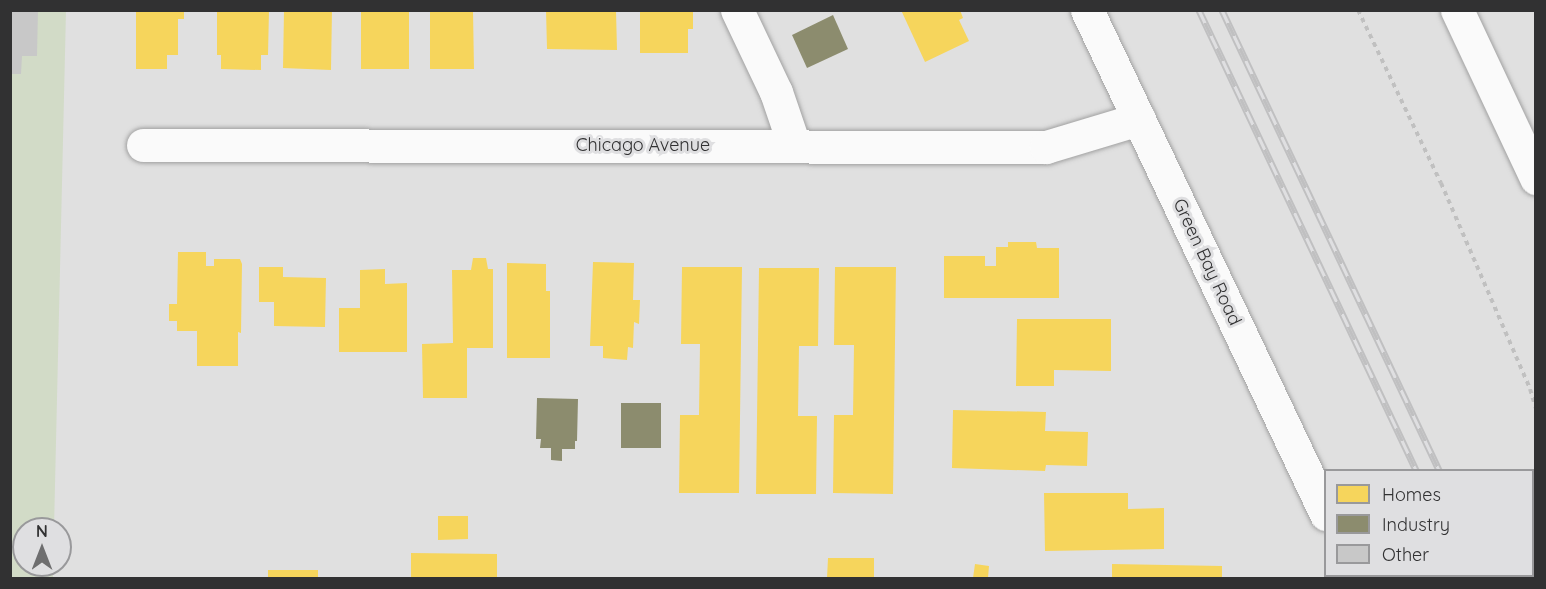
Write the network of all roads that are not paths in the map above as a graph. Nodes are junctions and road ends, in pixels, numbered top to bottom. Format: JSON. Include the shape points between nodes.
{"nodes":[{"id":1,"x":738,"y":10,"type":"edge"},
{"id":2,"x":1087,"y":10,"type":"edge"},
{"id":3,"x":1457,"y":10,"type":"edge"},
{"id":4,"x":1139,"y":119,"type":"junction"},
{"id":5,"x":143,"y":145,"type":"dead end"},
{"id":6,"x":794,"y":145,"type":"junction"},
{"id":7,"x":1536,"y":178,"type":"edge"},
{"id":8,"x":1324,"y":510,"type":"edge"}],
"edges":[{"from":1,"to":6,"type":"street","via":[[776,92]]},
{"from":2,"to":4,"type":"street","name":"Green Bay Road"},
{"from":3,"to":7,"type":"street"},
{"from":4,"to":6,"type":"street","name":"Chicago Avenue","via":[[1046,147]]},
{"from":4,"to":8,"type":"street","name":"Green Bay Road"},
{"from":5,"to":6,"type":"street","name":"Chicago Avenue"}]}
